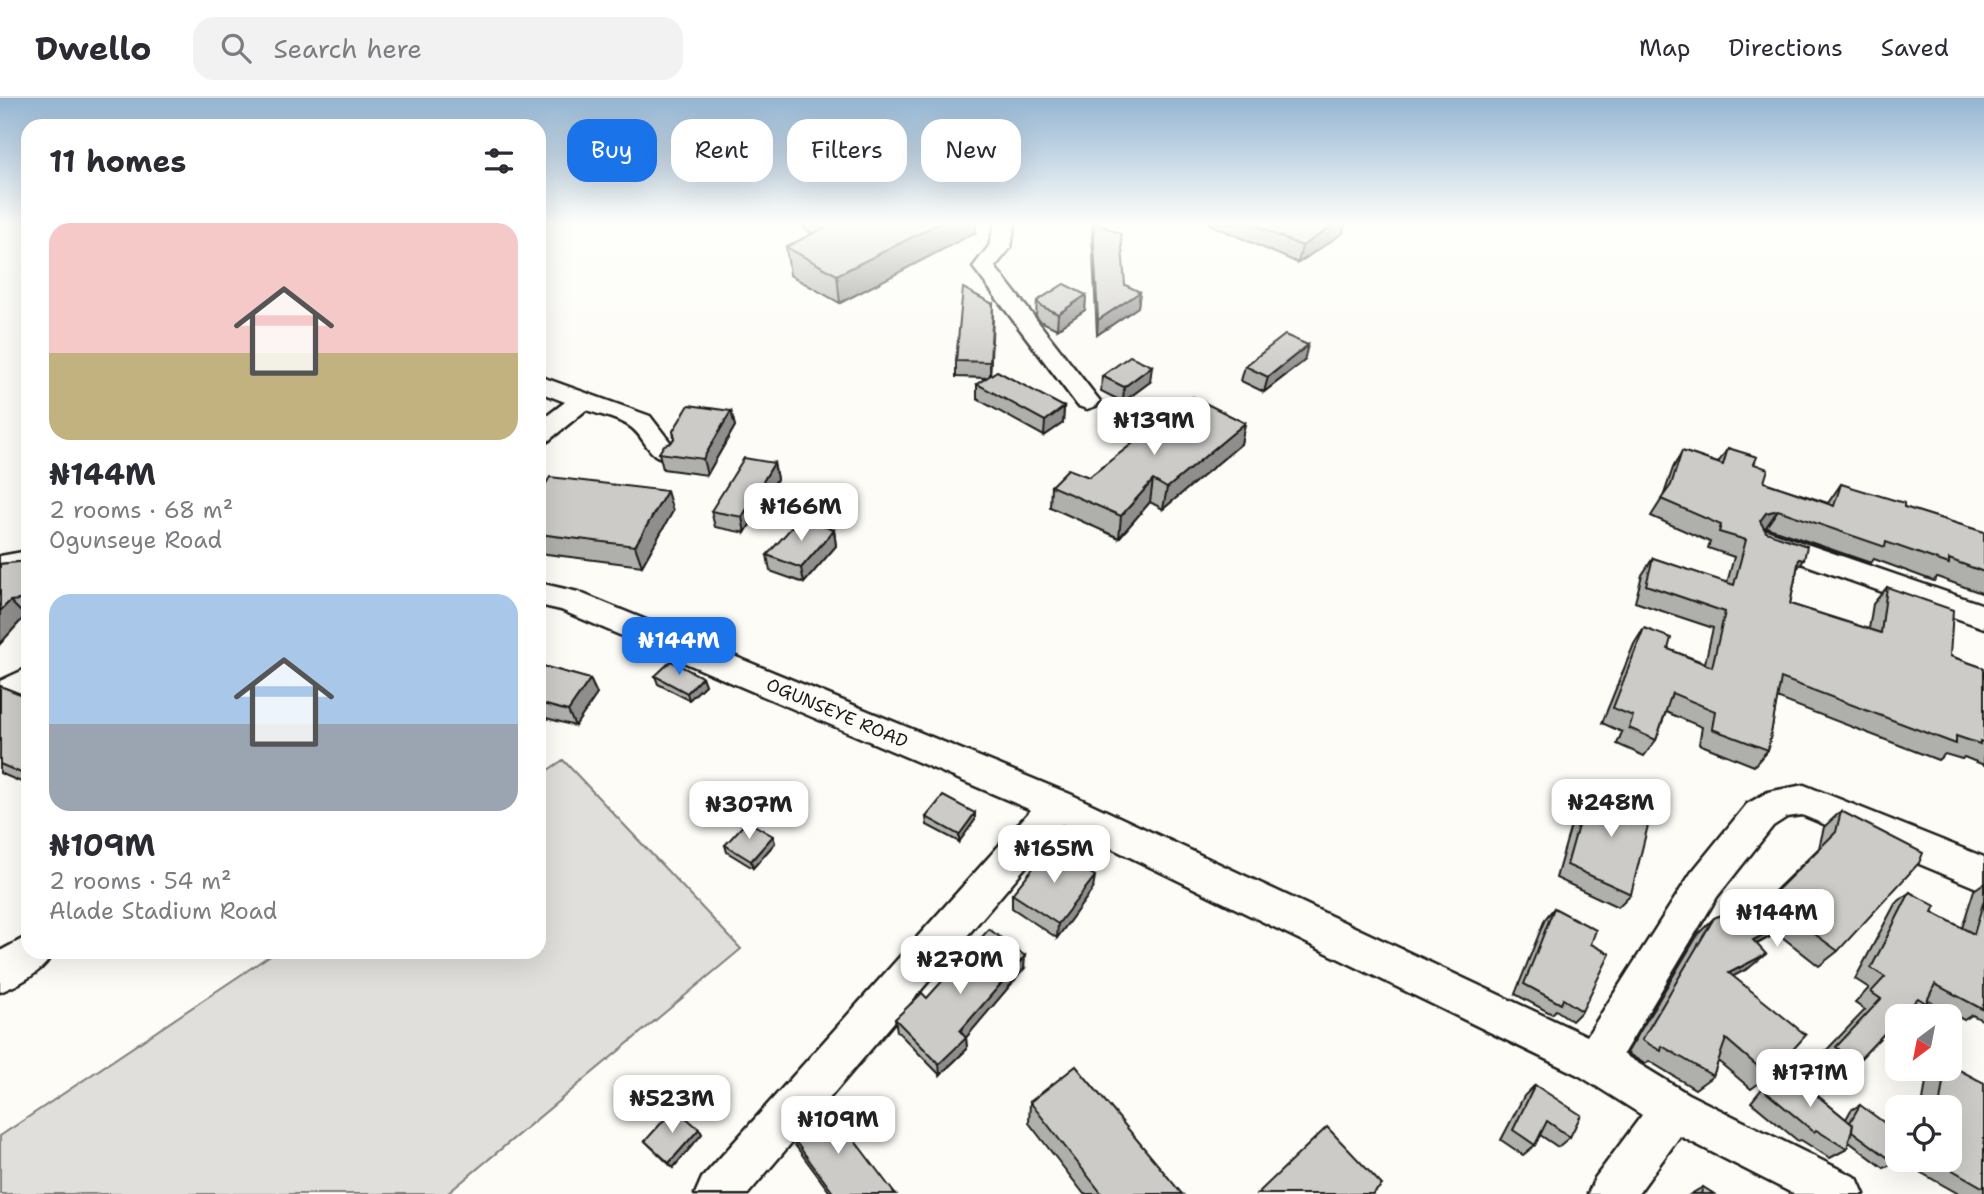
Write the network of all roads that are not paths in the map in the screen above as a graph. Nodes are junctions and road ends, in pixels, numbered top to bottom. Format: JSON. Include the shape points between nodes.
{"nodes":[{"id":1,"x":989,"y":274,"type":"edge"},
{"id":2,"x":546,"y":385,"type":"edge"},
{"id":3,"x":584,"y":399,"type":"junction"},
{"id":4,"x":1087,"y":401,"type":"dead end"},
{"id":5,"x":546,"y":429,"type":"edge"},
{"id":6,"x":664,"y":452,"type":"edge"},
{"id":7,"x":1765,"y":540,"type":"edge"},
{"id":8,"x":21,"y":562,"type":"edge"},
{"id":9,"x":0,"y":566,"type":"edge"},
{"id":10,"x":553,"y":597,"type":"edge"},
{"id":11,"x":1984,"y":617,"type":"edge"},
{"id":12,"x":21,"y":685,"type":"edge"},
{"id":13,"x":0,"y":696,"type":"edge"},
{"id":14,"x":1057,"y":805,"type":"junction"},
{"id":15,"x":1984,"y":874,"type":"edge"},
{"id":16,"x":22,"y":959,"type":"edge"},
{"id":17,"x":0,"y":973,"type":"edge"},
{"id":18,"x":1595,"y":1061,"type":"junction"},
{"id":19,"x":1673,"y":1109,"type":"junction"},
{"id":20,"x":718,"y":1194,"type":"edge"},
{"id":21,"x":1611,"y":1194,"type":"edge"},
{"id":22,"x":1840,"y":1194,"type":"edge"}],
"edges":[{"from":1,"to":4,"type":"street"},
{"from":2,"to":3,"type":"street"},
{"from":3,"to":5,"type":"street"},
{"from":3,"to":6,"type":"street","via":[[641,422]]},
{"from":7,"to":11,"type":"street"},
{"from":8,"to":9,"type":"street"},
{"from":10,"to":14,"type":"street","name":"OGUNSEYE ROAD"},
{"from":12,"to":13,"type":"street"},
{"from":14,"to":18,"type":"street","name":"OGUNSEYE ROAD"},
{"from":14,"to":20,"type":"street"},
{"from":15,"to":18,"type":"street","via":[[1804,800],[1781,803],[1760,815],[1704,885]]},
{"from":16,"to":17,"type":"street"},
{"from":18,"to":19,"type":"street","name":"OGUNSEYE ROAD"},
{"from":19,"to":21,"type":"street"},
{"from":19,"to":22,"type":"street","name":"OGUNSEYE ROAD"}]}
